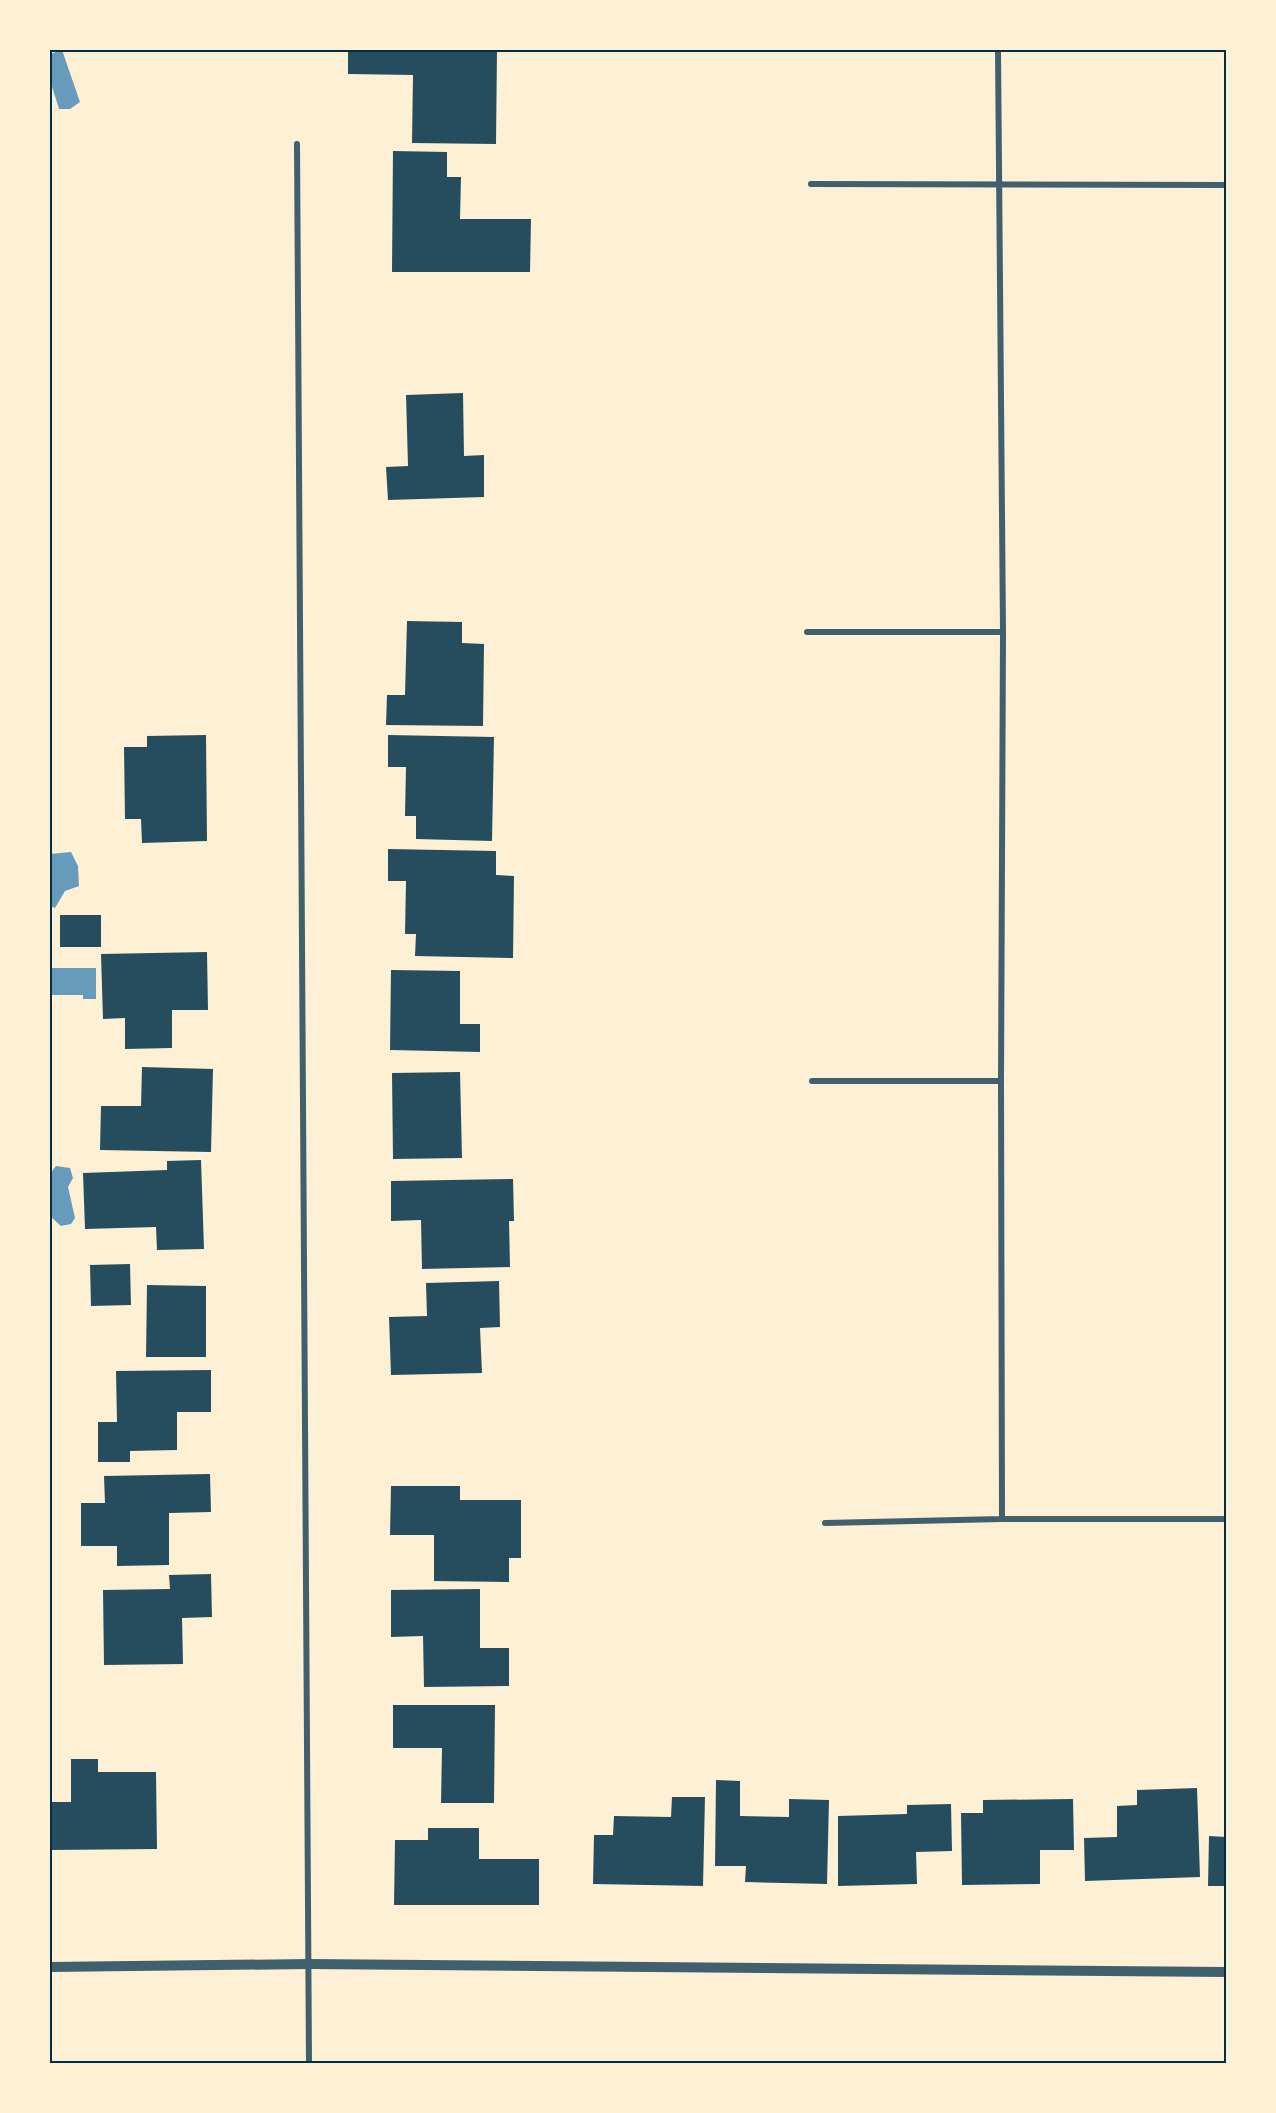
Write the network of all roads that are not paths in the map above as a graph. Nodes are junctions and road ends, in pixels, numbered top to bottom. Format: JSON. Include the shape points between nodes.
{"nodes":[{"id":1,"x":998,"y":50,"type":"edge"},
{"id":2,"x":297,"y":144,"type":"dead end"},
{"id":3,"x":811,"y":184,"type":"dead end"},
{"id":4,"x":1000,"y":184,"type":"junction"},
{"id":5,"x":1227,"y":185,"type":"edge"},
{"id":6,"x":807,"y":632,"type":"dead end"},
{"id":7,"x":1003,"y":632,"type":"junction"},
{"id":8,"x":812,"y":1081,"type":"dead end"},
{"id":9,"x":1001,"y":1081,"type":"junction"},
{"id":10,"x":1002,"y":1519,"type":"junction"},
{"id":11,"x":1227,"y":1519,"type":"edge"},
{"id":12,"x":825,"y":1523,"type":"dead end"},
{"id":13,"x":309,"y":1964,"type":"junction"},
{"id":14,"x":50,"y":1967,"type":"edge"},
{"id":15,"x":1227,"y":1972,"type":"edge"},
{"id":16,"x":309,"y":2064,"type":"edge"}],
"edges":[{"from":1,"to":4,"type":"street"},
{"from":2,"to":13,"type":"street"},
{"from":3,"to":4,"type":"street"},
{"from":4,"to":5,"type":"street"},
{"from":4,"to":7,"type":"street"},
{"from":6,"to":7,"type":"street"},
{"from":7,"to":9,"type":"street"},
{"from":8,"to":9,"type":"street"},
{"from":9,"to":10,"type":"street"},
{"from":10,"to":11,"type":"street"},
{"from":10,"to":12,"type":"street"},
{"from":13,"to":14,"type":"street"},
{"from":13,"to":15,"type":"street"},
{"from":13,"to":16,"type":"street"}]}
